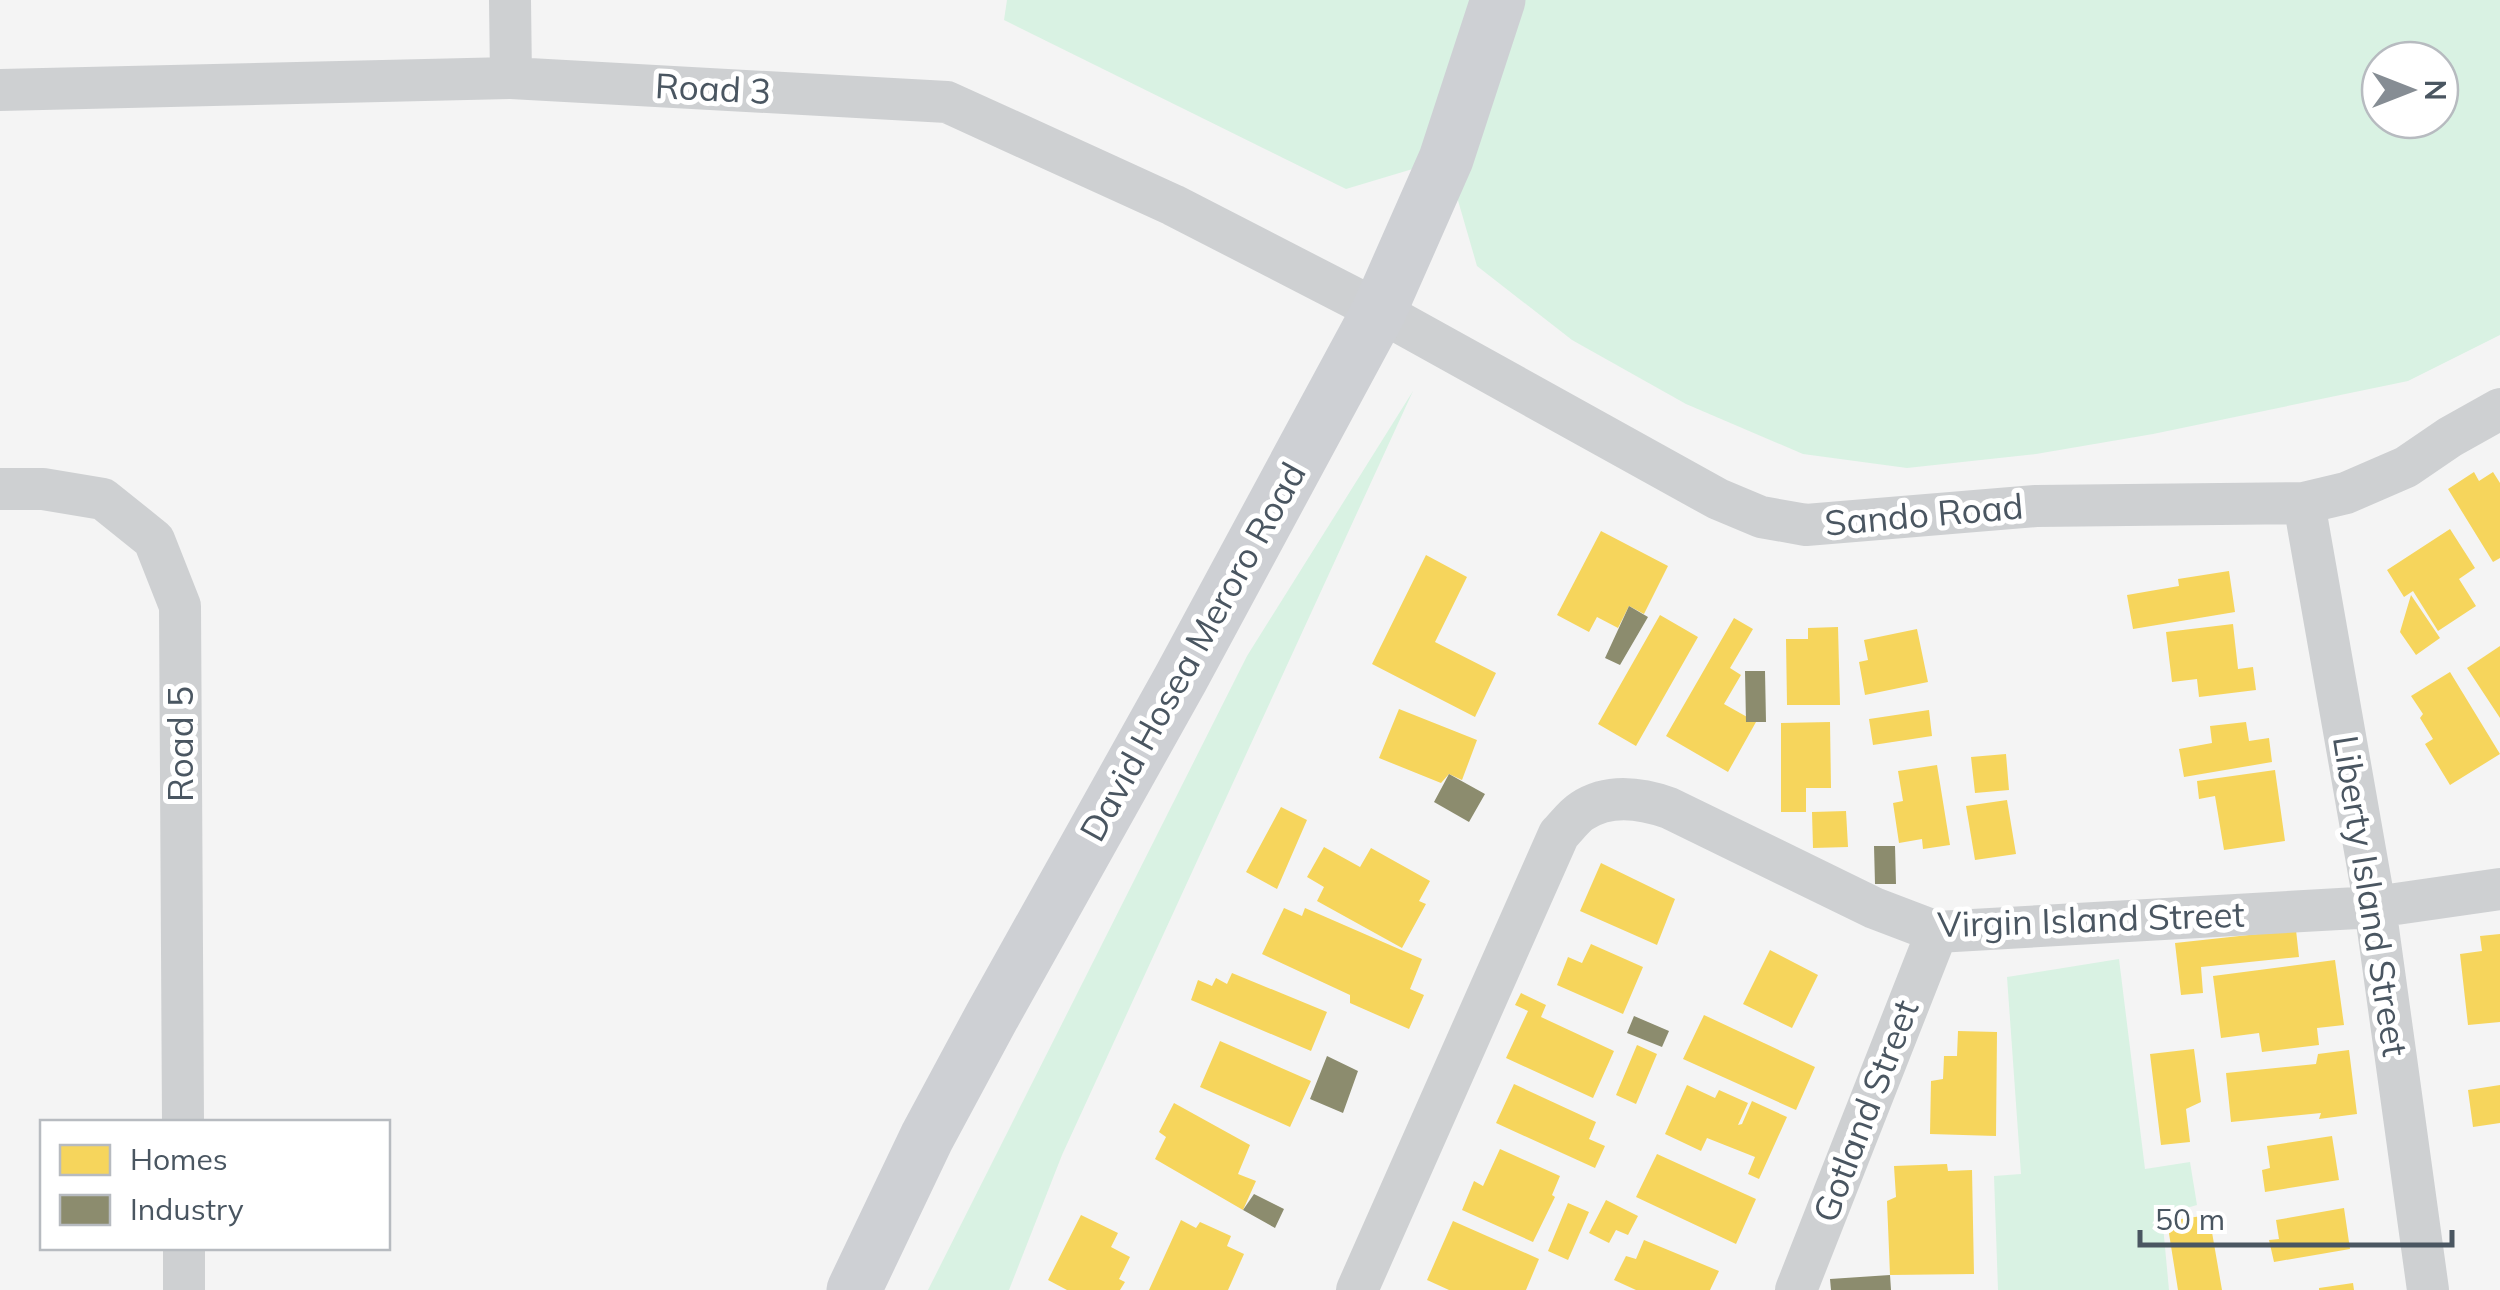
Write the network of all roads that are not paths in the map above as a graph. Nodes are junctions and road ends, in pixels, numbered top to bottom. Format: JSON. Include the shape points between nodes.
{"nodes":[{"id":1,"x":510,"y":0,"type":"edge"},
{"id":2,"x":1498,"y":0,"type":"edge"},
{"id":3,"x":510,"y":78,"type":"junction"},
{"id":4,"x":0,"y":90,"type":"edge"},
{"id":5,"x":1378,"y":311,"type":"junction"},
{"id":6,"x":2500,"y":408,"type":"edge"},
{"id":7,"x":0,"y":489,"type":"edge"},
{"id":8,"x":2304,"y":503,"type":"junction"},
{"id":9,"x":2500,"y":889,"type":"edge"},
{"id":10,"x":2376,"y":907,"type":"junction"},
{"id":11,"x":1936,"y":932,"type":"junction"},
{"id":12,"x":183,"y":1120,"type":"edge"},
{"id":13,"x":184,"y":1250,"type":"edge"},
{"id":14,"x":184,"y":1290,"type":"edge"},
{"id":15,"x":854,"y":1290,"type":"edge"},
{"id":16,"x":1357,"y":1290,"type":"edge"},
{"id":17,"x":1796,"y":1290,"type":"edge"},
{"id":18,"x":2428,"y":1290,"type":"edge"}],
"edges":[{"from":1,"to":3,"type":"street"},
{"from":2,"to":5,"type":"main road","name":"David Hosea Meroro Road","via":[[1446,159]]},
{"from":3,"to":4,"type":"street","name":"Road 3"},
{"from":3,"to":5,"type":"street","name":"Road 3","via":[[947,102],[1173,205]]},
{"from":5,"to":8,"type":"street","name":"Sando Road","via":[[1718,500],[1761,517],[1851,523],[2036,506]]},
{"from":5,"to":15,"type":"main road","name":"David Hosea Meroro Road","via":[[936,1120]]},
{"from":6,"to":8,"type":"street","name":"Sando Road","via":[[2406,466]]},
{"from":7,"to":12,"type":"street","name":"Road 5","via":[[103,500],[154,540],[180,606]]},
{"from":8,"to":10,"type":"street","name":"Liberty Island Street"},
{"from":9,"to":10,"type":"street","name":"Virgin Island Street"},
{"from":10,"to":11,"type":"street","name":"Virgin Island Street"},
{"from":10,"to":18,"type":"street","name":"Liberty Island Street"},
{"from":11,"to":16,"type":"street","name":"Virgin Island Street","via":[[1652,802],[1609,800],[1582,810],[1560,834]]},
{"from":11,"to":17,"type":"street","name":"Gotland Street"},
{"from":13,"to":14,"type":"street"}]}
